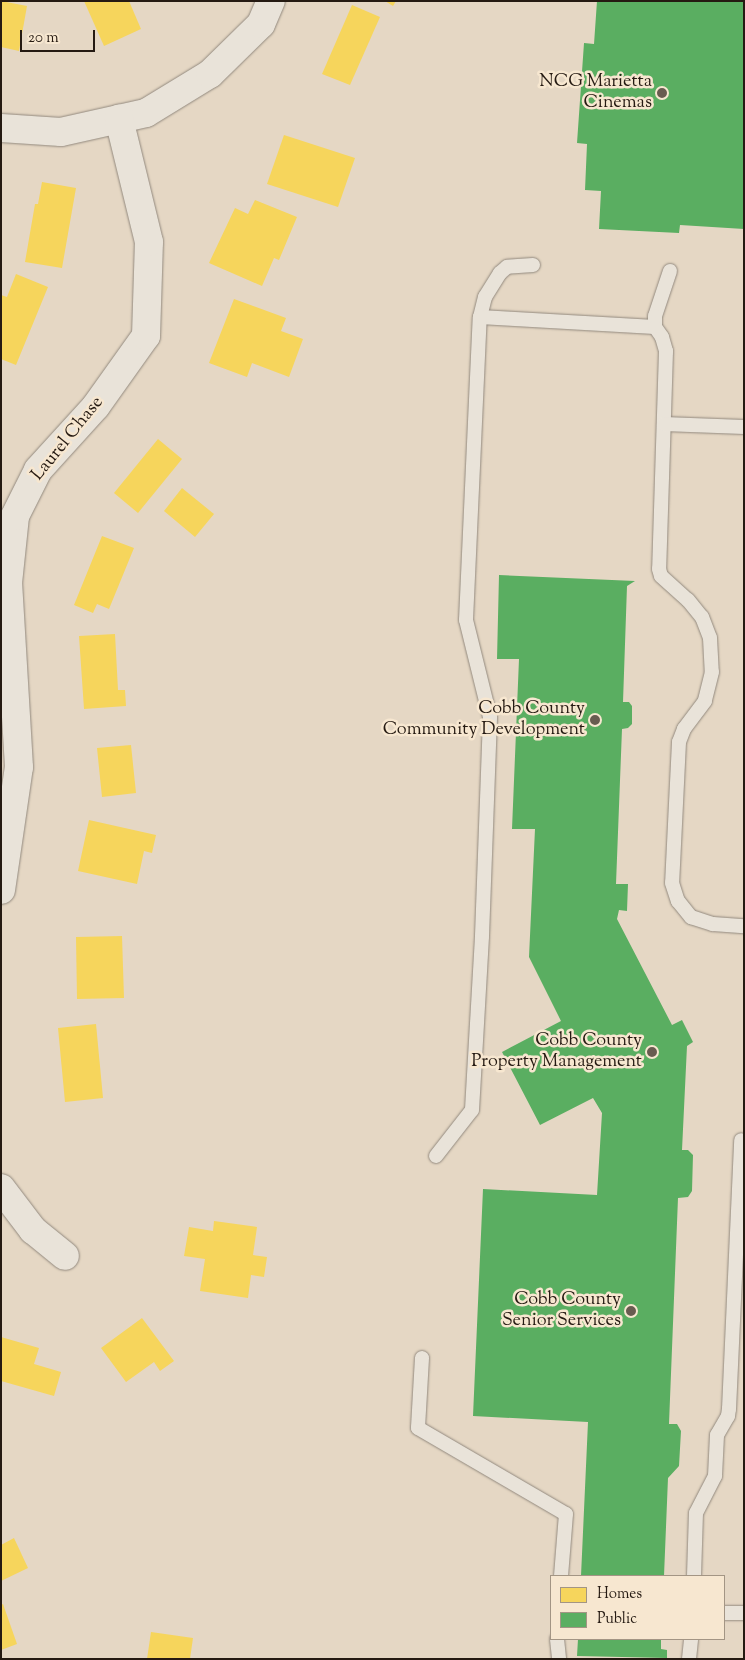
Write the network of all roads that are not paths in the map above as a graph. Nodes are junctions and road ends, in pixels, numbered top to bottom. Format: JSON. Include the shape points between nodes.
{"nodes":[{"id":1,"x":271,"y":1,"type":"edge"},
{"id":2,"x":119,"y":119,"type":"junction"},
{"id":3,"x":1,"y":128,"type":"edge"},
{"id":4,"x":533,"y":265,"type":"dead end"},
{"id":5,"x":670,"y":271,"type":"dead end"},
{"id":6,"x":480,"y":317,"type":"junction"},
{"id":7,"x":655,"y":327,"type":"junction"},
{"id":8,"x":664,"y":424,"type":"junction"},
{"id":9,"x":744,"y":427,"type":"edge"},
{"id":10,"x":1,"y":890,"type":"edge"},
{"id":11,"x":744,"y":926,"type":"edge"},
{"id":12,"x":741,"y":1140,"type":"dead end"},
{"id":13,"x":436,"y":1156,"type":"dead end"},
{"id":14,"x":1,"y":1188,"type":"edge"},
{"id":15,"x":65,"y":1256,"type":"dead end"},
{"id":16,"x":422,"y":1358,"type":"dead end"},
{"id":17,"x":561,"y":1575,"type":"edge"},
{"id":18,"x":694,"y":1575,"type":"edge"},
{"id":19,"x":725,"y":1613,"type":"edge"},
{"id":20,"x":744,"y":1613,"type":"edge"},
{"id":21,"x":557,"y":1640,"type":"edge"},
{"id":22,"x":691,"y":1640,"type":"edge"},
{"id":23,"x":559,"y":1659,"type":"edge"},
{"id":24,"x":689,"y":1659,"type":"edge"}],
"edges":[{"from":1,"to":2,"type":"street","via":[[261,24],[210,74],[146,113]]},
{"from":2,"to":3,"type":"street","via":[[60,132]]},
{"from":2,"to":10,"type":"street","name":"Laurel Chase","via":[[149,242],[146,336],[96,406],[38,470],[15,516],[8,582],[19,767]]},
{"from":4,"to":6,"type":"lane","via":[[507,267],[500,273],[485,297]]},
{"from":5,"to":7,"type":"lane","via":[[655,316]]},
{"from":6,"to":7,"type":"lane"},
{"from":6,"to":13,"type":"lane","via":[[466,620],[490,717],[482,936],[472,1110]]},
{"from":7,"to":8,"type":"lane","via":[[666,351]]},
{"from":8,"to":9,"type":"lane"},
{"from":8,"to":11,"type":"lane","via":[[659,569],[661,576],[702,617],[710,638],[712,662],[706,701],[684,729],[679,742],[672,883],[678,901],[691,917],[713,924]]},
{"from":12,"to":18,"type":"lane","via":[[730,1409],[717,1436],[715,1476],[696,1513]]},
{"from":14,"to":15,"type":"street","via":[[32,1230]]},
{"from":16,"to":17,"type":"lane","via":[[418,1428],[566,1514]]},
{"from":19,"to":20,"type":"lane"},
{"from":21,"to":23,"type":"lane"},
{"from":22,"to":24,"type":"lane"}]}
